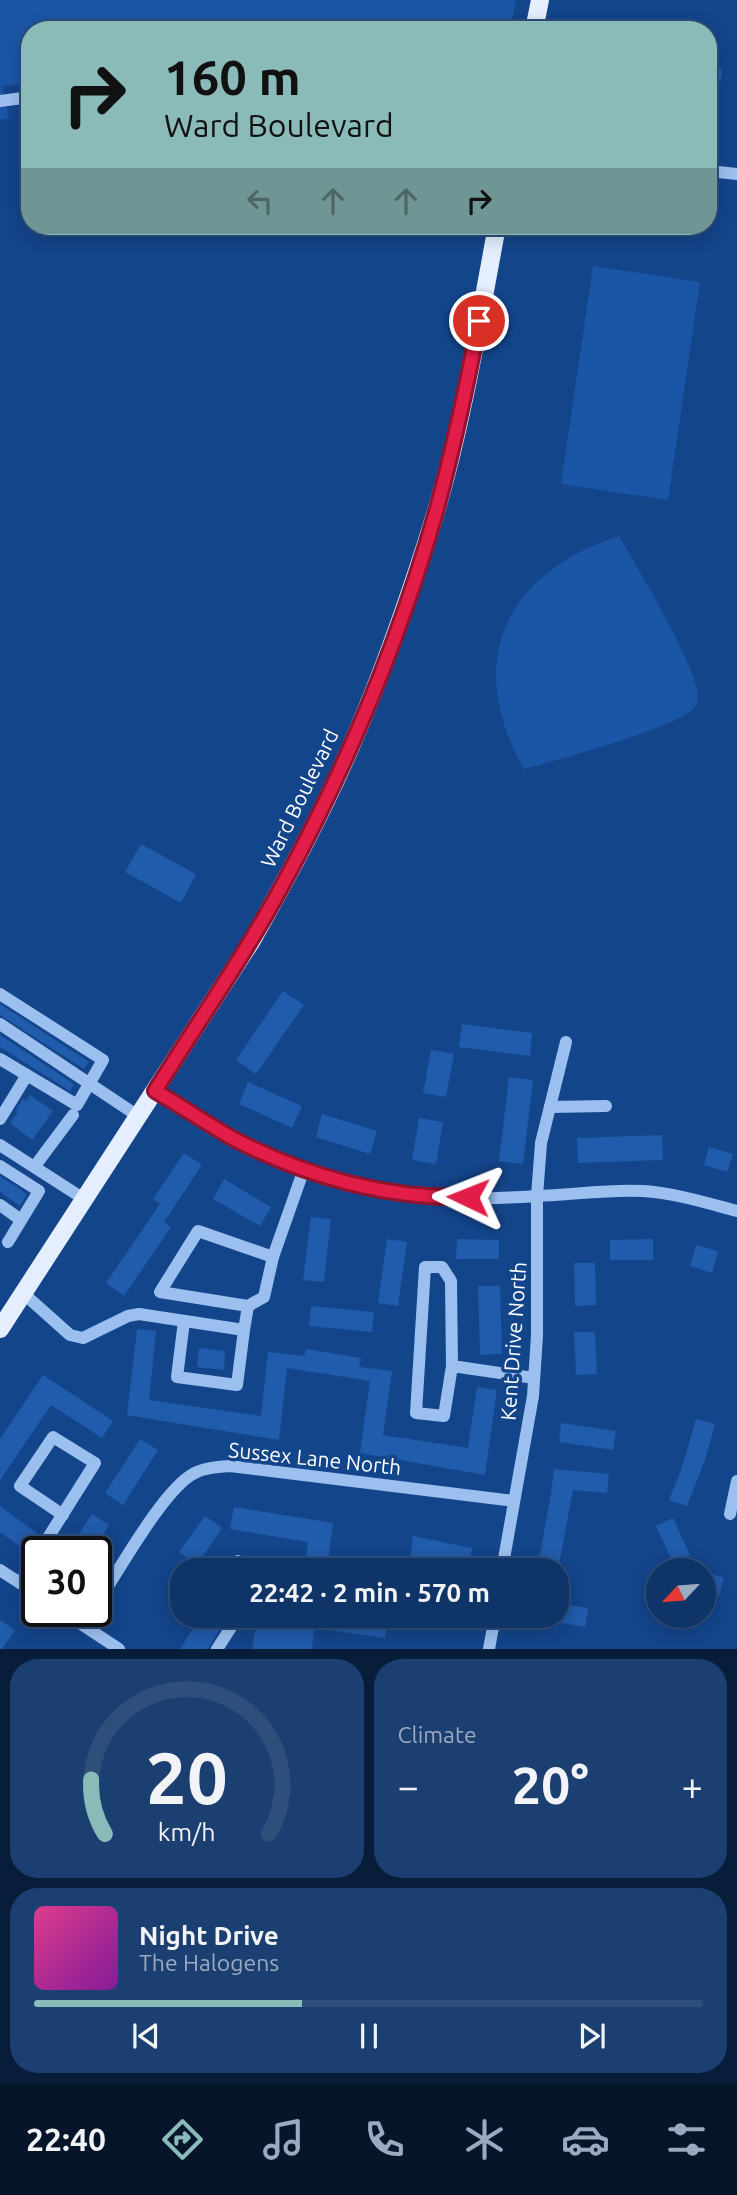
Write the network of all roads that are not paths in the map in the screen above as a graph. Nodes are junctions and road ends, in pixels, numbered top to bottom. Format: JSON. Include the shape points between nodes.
{"nodes":[{"id":1,"x":540,"y":0,"type":"edge"},
{"id":2,"x":536,"y":21,"type":"edge"},
{"id":3,"x":21,"y":98,"type":"edge"},
{"id":4,"x":0,"y":101,"type":"edge"},
{"id":5,"x":717,"y":172,"type":"edge"},
{"id":6,"x":737,"y":174,"type":"edge"},
{"id":7,"x":495,"y":235,"type":"edge"},
{"id":8,"x":0,"y":994,"type":"edge"},
{"id":9,"x":0,"y":1024,"type":"edge"},
{"id":10,"x":566,"y":1042,"type":"dead end"},
{"id":11,"x":0,"y":1059,"type":"edge"},
{"id":12,"x":27,"y":1075,"type":"junction"},
{"id":13,"x":90,"y":1083,"type":"junction"},
{"id":14,"x":155,"y":1091,"type":"junction"},
{"id":15,"x":606,"y":1106,"type":"dead end"},
{"id":16,"x":550,"y":1107,"type":"junction"},
{"id":17,"x":1,"y":1113,"type":"edge"},
{"id":18,"x":73,"y":1115,"type":"dead end"},
{"id":19,"x":138,"y":1116,"type":"junction"},
{"id":20,"x":0,"y":1145,"type":"edge"},
{"id":21,"x":0,"y":1166,"type":"edge"},
{"id":22,"x":35,"y":1166,"type":"junction"},
{"id":23,"x":304,"y":1169,"type":"junction"},
{"id":24,"x":537,"y":1196,"type":"junction"},
{"id":25,"x":84,"y":1199,"type":"junction"},
{"id":26,"x":0,"y":1205,"type":"edge"},
{"id":27,"x":737,"y":1211,"type":"edge"},
{"id":28,"x":21,"y":1220,"type":"junction"},
{"id":29,"x":8,"y":1242,"type":"dead end"},
{"id":30,"x":273,"y":1257,"type":"junction"},
{"id":31,"x":23,"y":1293,"type":"junction"},
{"id":32,"x":248,"y":1306,"type":"junction"},
{"id":33,"x":184,"y":1321,"type":"junction"},
{"id":34,"x":0,"y":1329,"type":"edge"},
{"id":35,"x":244,"y":1330,"type":"junction"},
{"id":36,"x":452,"y":1366,"type":"junction"},
{"id":37,"x":534,"y":1378,"type":"junction"},
{"id":38,"x":737,"y":1480,"type":"edge"},
{"id":39,"x":513,"y":1501,"type":"junction"},
{"id":40,"x":730,"y":1514,"type":"dead end"},
{"id":41,"x":63,"y":1515,"type":"junction"},
{"id":42,"x":50,"y":1536,"type":"edge"},
{"id":43,"x":504,"y":1558,"type":"edge"},
{"id":44,"x":0,"y":1570,"type":"edge"},
{"id":45,"x":112,"y":1580,"type":"edge"},
{"id":46,"x":20,"y":1583,"type":"edge"},
{"id":47,"x":86,"y":1627,"type":"edge"},
{"id":48,"x":231,"y":1628,"type":"edge"},
{"id":49,"x":492,"y":1628,"type":"edge"},
{"id":50,"x":119,"y":1649,"type":"edge"},
{"id":51,"x":217,"y":1649,"type":"edge"},
{"id":52,"x":489,"y":1649,"type":"edge"}],
"edges":[{"from":1,"to":2,"type":"main road"},
{"from":3,"to":4,"type":"street"},
{"from":5,"to":6,"type":"street"},
{"from":7,"to":14,"type":"main road","name":"Ward Boulevard","via":[[451,454],[388,655],[352,745],[284,883]]},
{"from":8,"to":13,"type":"street","via":[[103,1059]]},
{"from":9,"to":13,"type":"street"},
{"from":10,"to":16,"type":"street","name":"Kent Drive North"},
{"from":11,"to":12,"type":"street"},
{"from":12,"to":13,"type":"street","via":[[77,1105]]},
{"from":12,"to":17,"type":"street"},
{"from":13,"to":19,"type":"street"},
{"from":14,"to":19,"type":"main road","name":"Ward Boulevard"},
{"from":14,"to":23,"type":"street","via":[[232,1137]]},
{"from":15,"to":16,"type":"street"},
{"from":16,"to":24,"type":"street","name":"Kent Drive North","via":[[541,1143]]},
{"from":18,"to":22,"type":"street"},
{"from":19,"to":25,"type":"main road","name":"Ward Boulevard"},
{"from":20,"to":22,"type":"street"},
{"from":21,"to":28,"type":"street","via":[[39,1191]]},
{"from":22,"to":25,"type":"street"},
{"from":23,"to":24,"type":"street","via":[[392,1192],[446,1198]]},
{"from":23,"to":30,"type":"street"},
{"from":24,"to":27,"type":"street","via":[[644,1191]]},
{"from":24,"to":37,"type":"street","name":"Kent Drive North"},
{"from":25,"to":31,"type":"main road","name":"Ward Boulevard"},
{"from":26,"to":28,"type":"street"},
{"from":28,"to":29,"type":"street"},
{"from":30,"to":32,"type":"street","via":[[264,1297]]},
{"from":30,"to":32,"type":"street","via":[[198,1231],[160,1292]]},
{"from":31,"to":33,"type":"street","via":[[70,1335],[83,1338],[139,1314]]},
{"from":31,"to":34,"type":"main road","name":"Ward Boulevard"},
{"from":32,"to":35,"type":"street"},
{"from":33,"to":35,"type":"street"},
{"from":33,"to":35,"type":"street","via":[[177,1377],[237,1385]]},
{"from":36,"to":36,"type":"street","via":[[444,1416],[416,1413],[425,1267],[442,1267],[451,1281]]},
{"from":36,"to":37,"type":"street"},
{"from":37,"to":39,"type":"street","name":"Kent Drive North"},
{"from":38,"to":40,"type":"street"},
{"from":39,"to":43,"type":"street","name":"Kent Drive North"},
{"from":39,"to":45,"type":"street","name":"Sussex Lane North","via":[[230,1466],[207,1469],[174,1488]]},
{"from":41,"to":41,"type":"street","via":[[95,1463],[53,1437],[20,1486]]},
{"from":41,"to":42,"type":"street"},
{"from":44,"to":46,"type":"street"},
{"from":47,"to":50,"type":"street"},
{"from":48,"to":51,"type":"street"},
{"from":49,"to":52,"type":"street"}]}
